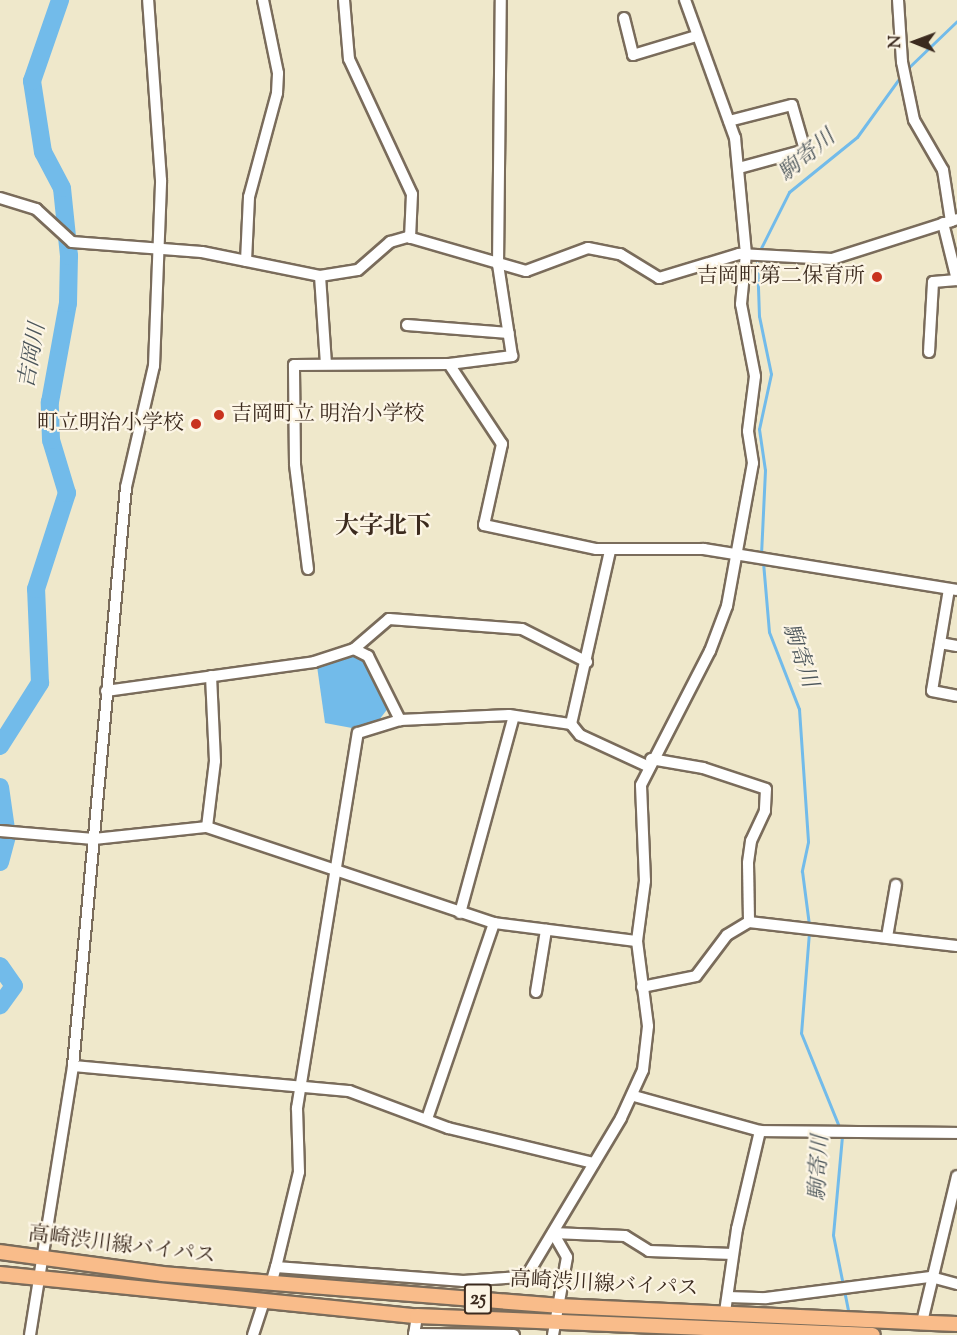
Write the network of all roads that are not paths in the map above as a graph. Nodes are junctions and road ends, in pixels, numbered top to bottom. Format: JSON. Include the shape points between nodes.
{"nodes":[{"id":1,"x":148,"y":0,"type":"edge"},
{"id":2,"x":262,"y":0,"type":"edge"},
{"id":3,"x":344,"y":0,"type":"edge"},
{"id":4,"x":501,"y":0,"type":"edge"},
{"id":5,"x":685,"y":0,"type":"edge"},
{"id":6,"x":898,"y":0,"type":"edge"},
{"id":7,"x":624,"y":18,"type":"dead end"},
{"id":8,"x":696,"y":36,"type":"junction"},
{"id":9,"x":729,"y":121,"type":"junction"},
{"id":10,"x":739,"y":168,"type":"junction"},
{"id":11,"x":0,"y":198,"type":"edge"},
{"id":12,"x":950,"y":221,"type":"edge"},
{"id":13,"x":410,"y":238,"type":"junction"},
{"id":14,"x":158,"y":250,"type":"junction"},
{"id":15,"x":746,"y":254,"type":"junction"},
{"id":16,"x":246,"y":261,"type":"junction"},
{"id":17,"x":498,"y":265,"type":"junction"},
{"id":18,"x":320,"y":276,"type":"junction"},
{"id":19,"x":957,"y":280,"type":"edge"},
{"id":20,"x":407,"y":324,"type":"dead end"},
{"id":21,"x":509,"y":333,"type":"junction"},
{"id":22,"x":929,"y":352,"type":"dead end"},
{"id":23,"x":326,"y":363,"type":"junction"},
{"id":24,"x":449,"y":364,"type":"junction"},
{"id":25,"x":610,"y":551,"type":"junction"},
{"id":26,"x":735,"y":554,"type":"junction"},
{"id":27,"x":308,"y":569,"type":"dead end"},
{"id":28,"x":953,"y":590,"type":"edge"},
{"id":29,"x":940,"y":644,"type":"junction"},
{"id":30,"x":957,"y":646,"type":"edge"},
{"id":31,"x":354,"y":650,"type":"junction"},
{"id":32,"x":587,"y":662,"type":"junction"},
{"id":33,"x":211,"y":676,"type":"junction"},
{"id":34,"x":106,"y":691,"type":"junction"},
{"id":35,"x":957,"y":696,"type":"edge"},
{"id":36,"x":514,"y":716,"type":"junction"},
{"id":37,"x":400,"y":720,"type":"junction"},
{"id":38,"x":571,"y":724,"type":"junction"},
{"id":39,"x":649,"y":763,"type":"junction"},
{"id":40,"x":207,"y":827,"type":"junction"},
{"id":41,"x":0,"y":831,"type":"edge"},
{"id":42,"x":94,"y":840,"type":"junction"},
{"id":43,"x":338,"y":872,"type":"junction"},
{"id":44,"x":896,"y":885,"type":"dead end"},
{"id":45,"x":460,"y":913,"type":"junction"},
{"id":46,"x":749,"y":922,"type":"junction"},
{"id":47,"x":494,"y":923,"type":"junction"},
{"id":48,"x":546,"y":930,"type":"junction"},
{"id":49,"x":887,"y":937,"type":"junction"},
{"id":50,"x":637,"y":942,"type":"junction"},
{"id":51,"x":957,"y":946,"type":"edge"},
{"id":52,"x":642,"y":987,"type":"junction"},
{"id":53,"x":536,"y":992,"type":"dead end"},
{"id":54,"x":73,"y":1066,"type":"junction"},
{"id":55,"x":303,"y":1088,"type":"junction"},
{"id":56,"x":634,"y":1096,"type":"junction"},
{"id":57,"x":427,"y":1119,"type":"junction"},
{"id":58,"x":760,"y":1131,"type":"junction"},
{"id":59,"x":957,"y":1133,"type":"edge"},
{"id":60,"x":594,"y":1163,"type":"junction"},
{"id":61,"x":957,"y":1176,"type":"edge"},
{"id":62,"x":553,"y":1233,"type":"junction"},
{"id":63,"x":0,"y":1252,"type":"edge"},
{"id":64,"x":733,"y":1254,"type":"junction"},
{"id":65,"x":44,"y":1259,"type":"junction"},
{"id":66,"x":276,"y":1267,"type":"junction"},
{"id":67,"x":0,"y":1274,"type":"edge"},
{"id":68,"x":931,"y":1277,"type":"junction"},
{"id":69,"x":41,"y":1280,"type":"junction"},
{"id":70,"x":271,"y":1284,"type":"junction"},
{"id":71,"x":957,"y":1284,"type":"edge"},
{"id":72,"x":728,"y":1297,"type":"junction"},
{"id":73,"x":263,"y":1304,"type":"junction"},
{"id":74,"x":558,"y":1306,"type":"junction"},
{"id":75,"x":726,"y":1312,"type":"junction"},
{"id":76,"x":417,"y":1316,"type":"junction"},
{"id":77,"x":922,"y":1322,"type":"junction"},
{"id":78,"x":957,"y":1324,"type":"edge"},
{"id":79,"x":554,"y":1329,"type":"edge"},
{"id":80,"x":30,"y":1335,"type":"edge"},
{"id":81,"x":253,"y":1335,"type":"edge"},
{"id":82,"x":414,"y":1335,"type":"edge"},
{"id":83,"x":513,"y":1335,"type":"edge"},
{"id":84,"x":873,"y":1335,"type":"edge"}],
"edges":[{"from":1,"to":14,"type":"street","via":[[161,180]]},
{"from":2,"to":16,"type":"street","via":[[278,73],[277,93],[249,197]]},
{"from":3,"to":13,"type":"street","via":[[349,59],[412,194]]},
{"from":4,"to":17,"type":"street"},
{"from":5,"to":8,"type":"street"},
{"from":6,"to":12,"type":"street","via":[[914,120],[943,170]]},
{"from":7,"to":8,"type":"street","via":[[633,55]]},
{"from":8,"to":9,"type":"street"},
{"from":9,"to":10,"type":"street"},
{"from":9,"to":10,"type":"street","via":[[792,105],[805,150]]},
{"from":10,"to":15,"type":"street","via":[[738,218]]},
{"from":11,"to":14,"type":"street","via":[[36,209],[72,242]]},
{"from":12,"to":15,"type":"street","via":[[832,259]]},
{"from":12,"to":19,"type":"street"},
{"from":13,"to":17,"type":"street"},
{"from":13,"to":18,"type":"street","via":[[390,242],[358,270]]},
{"from":14,"to":16,"type":"street"},
{"from":14,"to":34,"type":"street","via":[[154,366],[126,487]]},
{"from":15,"to":17,"type":"street","via":[[659,278],[620,254],[588,248],[526,272]]},
{"from":15,"to":26,"type":"street","via":[[741,304],[755,376],[748,431],[753,463]]},
{"from":16,"to":18,"type":"street"},
{"from":17,"to":21,"type":"street"},
{"from":18,"to":23,"type":"street"},
{"from":19,"to":22,"type":"street","via":[[933,282]]},
{"from":20,"to":21,"type":"street"},
{"from":21,"to":24,"type":"street","via":[[512,356]]},
{"from":23,"to":24,"type":"street"},
{"from":23,"to":27,"type":"street","via":[[294,365],[295,464]]},
{"from":24,"to":25,"type":"street","via":[[502,444],[484,525]]},
{"from":25,"to":26,"type":"street","via":[[657,546]]},
{"from":25,"to":32,"type":"street"},
{"from":26,"to":28,"type":"street"},
{"from":26,"to":39,"type":"street","via":[[727,606],[710,651]]},
{"from":28,"to":29,"type":"street"},
{"from":29,"to":30,"type":"street"},
{"from":29,"to":35,"type":"street","via":[[932,691]]},
{"from":31,"to":32,"type":"street","via":[[389,619],[413,620],[522,629]]},
{"from":31,"to":33,"type":"street","via":[[314,663]]},
{"from":31,"to":37,"type":"street","via":[[368,656]]},
{"from":32,"to":38,"type":"street"},
{"from":33,"to":34,"type":"street"},
{"from":33,"to":40,"type":"street","via":[[215,761]]},
{"from":34,"to":42,"type":"street"},
{"from":36,"to":37,"type":"street"},
{"from":36,"to":38,"type":"street"},
{"from":36,"to":45,"type":"street"},
{"from":37,"to":43,"type":"street","via":[[358,733]]},
{"from":38,"to":39,"type":"street","via":[[580,735]]},
{"from":39,"to":46,"type":"street","via":[[704,768],[766,789],[765,811],[748,863]]},
{"from":39,"to":50,"type":"street","via":[[641,785],[645,881]]},
{"from":40,"to":42,"type":"street"},
{"from":40,"to":43,"type":"street"},
{"from":41,"to":42,"type":"street"},
{"from":42,"to":54,"type":"street"},
{"from":43,"to":45,"type":"street"},
{"from":43,"to":55,"type":"street"},
{"from":44,"to":49,"type":"street"},
{"from":45,"to":47,"type":"street"},
{"from":46,"to":49,"type":"street"},
{"from":46,"to":52,"type":"street","via":[[726,935],[696,976]]},
{"from":47,"to":48,"type":"street"},
{"from":47,"to":57,"type":"street"},
{"from":48,"to":50,"type":"street"},
{"from":48,"to":53,"type":"street"},
{"from":49,"to":51,"type":"street"},
{"from":50,"to":52,"type":"street"},
{"from":52,"to":56,"type":"street","via":[[648,1041]]},
{"from":54,"to":55,"type":"street"},
{"from":54,"to":65,"type":"street"},
{"from":55,"to":57,"type":"street","via":[[349,1091]]},
{"from":55,"to":66,"type":"street","via":[[297,1108],[299,1172]]},
{"from":56,"to":58,"type":"street"},
{"from":56,"to":60,"type":"street"},
{"from":57,"to":60,"type":"street"},
{"from":58,"to":59,"type":"street"},
{"from":58,"to":64,"type":"street"},
{"from":60,"to":62,"type":"street"},
{"from":61,"to":68,"type":"street"},
{"from":62,"to":64,"type":"street","via":[[625,1236],[649,1251]]},
{"from":62,"to":66,"type":"street","via":[[529,1272],[504,1282]]},
{"from":62,"to":74,"type":"street","via":[[567,1257]]},
{"from":63,"to":65,"type":"main road","name":"高崎渋川線バイパス","number":"25"},
{"from":64,"to":72,"type":"street"},
{"from":65,"to":69,"type":"street"},
{"from":65,"to":70,"type":"main road","name":"高崎渋川線バイパス","number":"25"},
{"from":66,"to":70,"type":"street"},
{"from":67,"to":69,"type":"main road","name":"高崎渋川線バイパス","number":"25"},
{"from":68,"to":71,"type":"street"},
{"from":68,"to":72,"type":"street","via":[[766,1298]]},
{"from":68,"to":77,"type":"street"},
{"from":69,"to":73,"type":"main road","name":"高崎渋川線バイパス","number":"25"},
{"from":69,"to":80,"type":"street"},
{"from":70,"to":74,"type":"main road","name":"高崎渋川線バイパス","number":"25"},
{"from":72,"to":75,"type":"street"},
{"from":73,"to":76,"type":"main road","name":"高崎渋川線バイパス","number":"25"},
{"from":73,"to":81,"type":"street"},
{"from":74,"to":75,"type":"main road","name":"高崎渋川線バイパス","number":"25"},
{"from":74,"to":79,"type":"street"},
{"from":75,"to":77,"type":"main road","name":"高崎渋川線バイパス","number":"25"},
{"from":76,"to":79,"type":"main road","name":"高崎渋川線バイパス","number":"25"},
{"from":76,"to":82,"type":"street"},
{"from":77,"to":78,"type":"main road","name":"高崎渋川線バイパス","number":"25"},
{"from":79,"to":84,"type":"main road","name":"高崎渋川線バイパス","number":"25"},
{"from":82,"to":83,"type":"street"}]}
